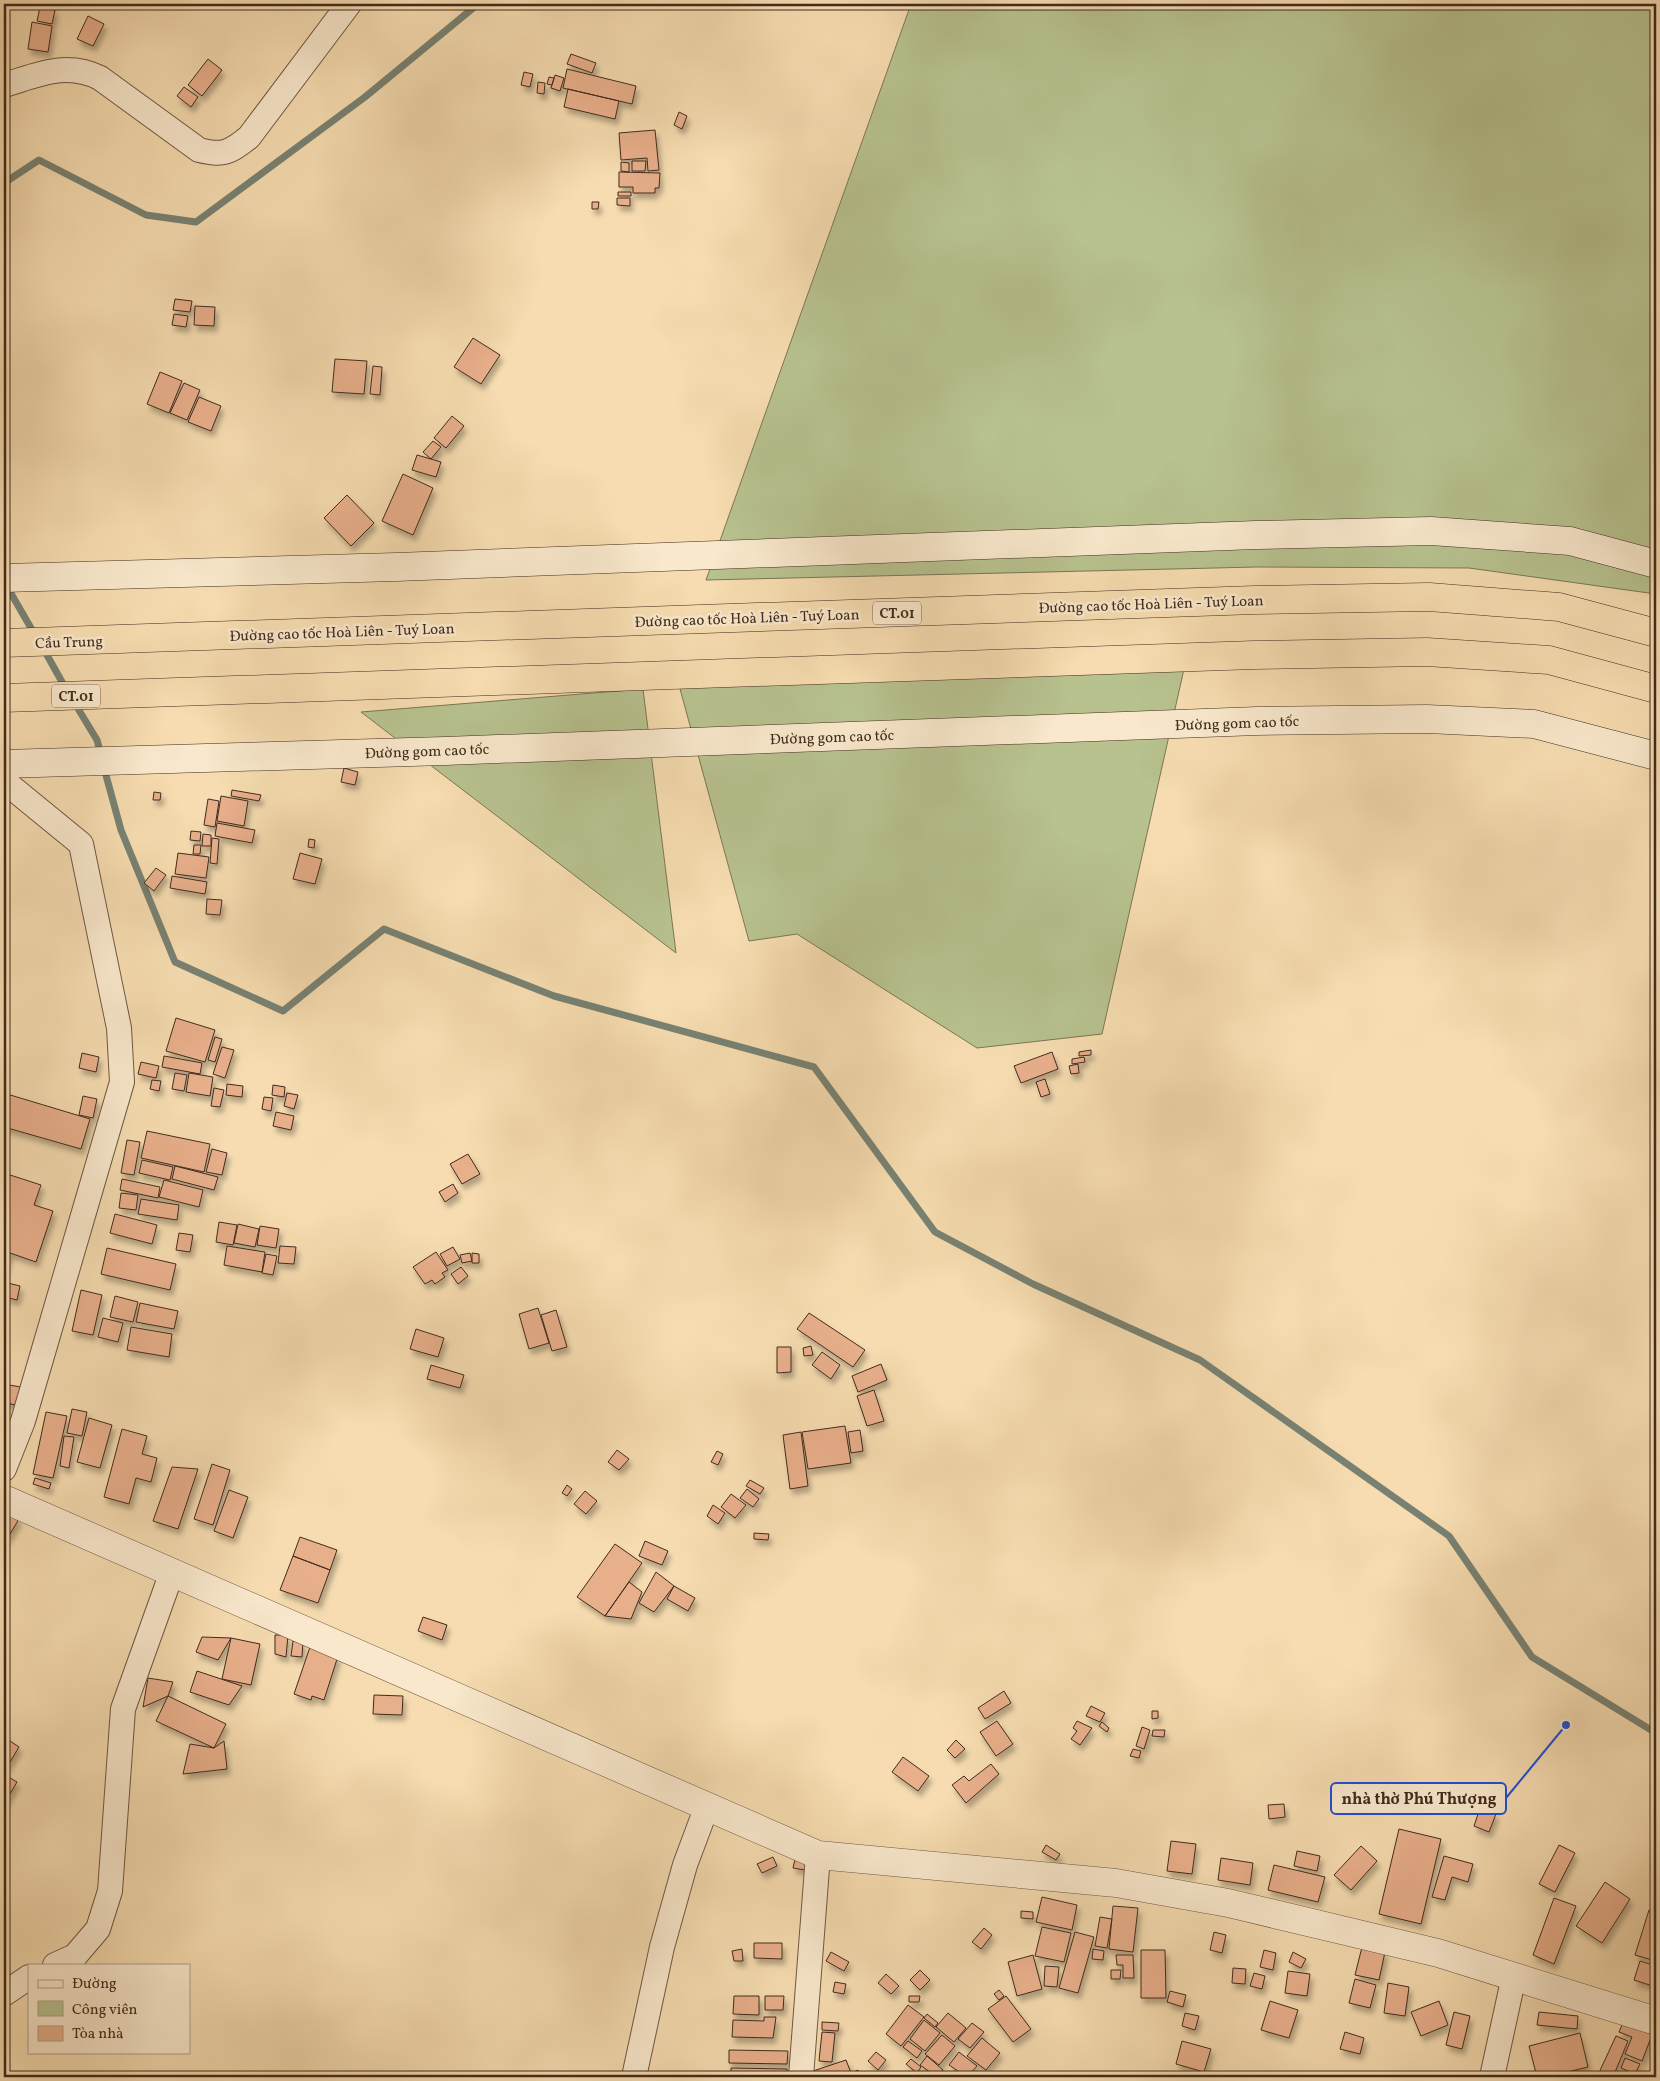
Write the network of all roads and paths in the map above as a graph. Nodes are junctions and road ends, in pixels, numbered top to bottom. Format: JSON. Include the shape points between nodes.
{"nodes":[{"id":1,"x":349,"y":4,"type":"edge"},
{"id":2,"x":4,"y":85,"type":"edge"},
{"id":3,"x":1656,"y":564,"type":"edge"},
{"id":4,"x":4,"y":578,"type":"edge"},
{"id":5,"x":1656,"y":632,"type":"edge"},
{"id":6,"x":134,"y":640,"type":"joint"},
{"id":7,"x":4,"y":644,"type":"edge"},
{"id":8,"x":1656,"y":689,"type":"edge"},
{"id":9,"x":4,"y":698,"type":"edge"},
{"id":10,"x":1656,"y":756,"type":"edge"},
{"id":11,"x":4,"y":764,"type":"edge"},
{"id":12,"x":4,"y":781,"type":"edge"},
{"id":13,"x":4,"y":1469,"type":"edge"},
{"id":14,"x":4,"y":1499,"type":"edge"},
{"id":15,"x":172,"y":1572,"type":"junction"},
{"id":16,"x":707,"y":1806,"type":"junction"},
{"id":17,"x":818,"y":1855,"type":"junction"},
{"id":18,"x":57,"y":1964,"type":"edge"},
{"id":19,"x":1514,"y":1976,"type":"junction"},
{"id":20,"x":28,"y":1979,"type":"edge"},
{"id":21,"x":4,"y":1994,"type":"edge"},
{"id":22,"x":1656,"y":2021,"type":"edge"},
{"id":23,"x":634,"y":2077,"type":"edge"},
{"id":24,"x":801,"y":2077,"type":"edge"},
{"id":25,"x":1492,"y":2077,"type":"edge"}],
"edges":[{"from":1,"to":2,"type":"street","via":[[249,138],[217,155],[198,150],[88,72],[58,70]]},
{"from":3,"to":4,"type":"main road","via":[[1570,542],[1431,532],[1256,535]]},
{"from":5,"to":6,"type":"highway","name":"Đường cao tốc Hoà Liên - Tuý Loan","number":"CT.01","via":[[1559,607],[1429,597],[1255,600]]},
{"from":6,"to":7,"type":"highway","name":"Cầu Trung","number":"CT.01"},
{"from":8,"to":9,"type":"highway","number":"CT.01","via":[[1549,660],[1427,652],[1254,654]]},
{"from":10,"to":11,"type":"main road","name":"Đường gom cao tốc","via":[[1534,724],[1427,719],[1247,722]]},
{"from":12,"to":13,"type":"street","via":[[82,844],[119,1028],[122,1082],[23,1422]]},
{"from":14,"to":15,"type":"main road"},
{"from":15,"to":16,"type":"main road"},
{"from":15,"to":18,"type":"street","via":[[123,1709],[110,1891],[98,1929],[75,1956]]},
{"from":16,"to":17,"type":"main road"},
{"from":16,"to":23,"type":"street","via":[[685,1865],[662,1947]]},
{"from":17,"to":19,"type":"main road","via":[[1116,1883],[1228,1903],[1438,1953]]},
{"from":17,"to":24,"type":"street"},
{"from":19,"to":22,"type":"main road"},
{"from":19,"to":25,"type":"street"},
{"from":20,"to":21,"type":"street"}]}
